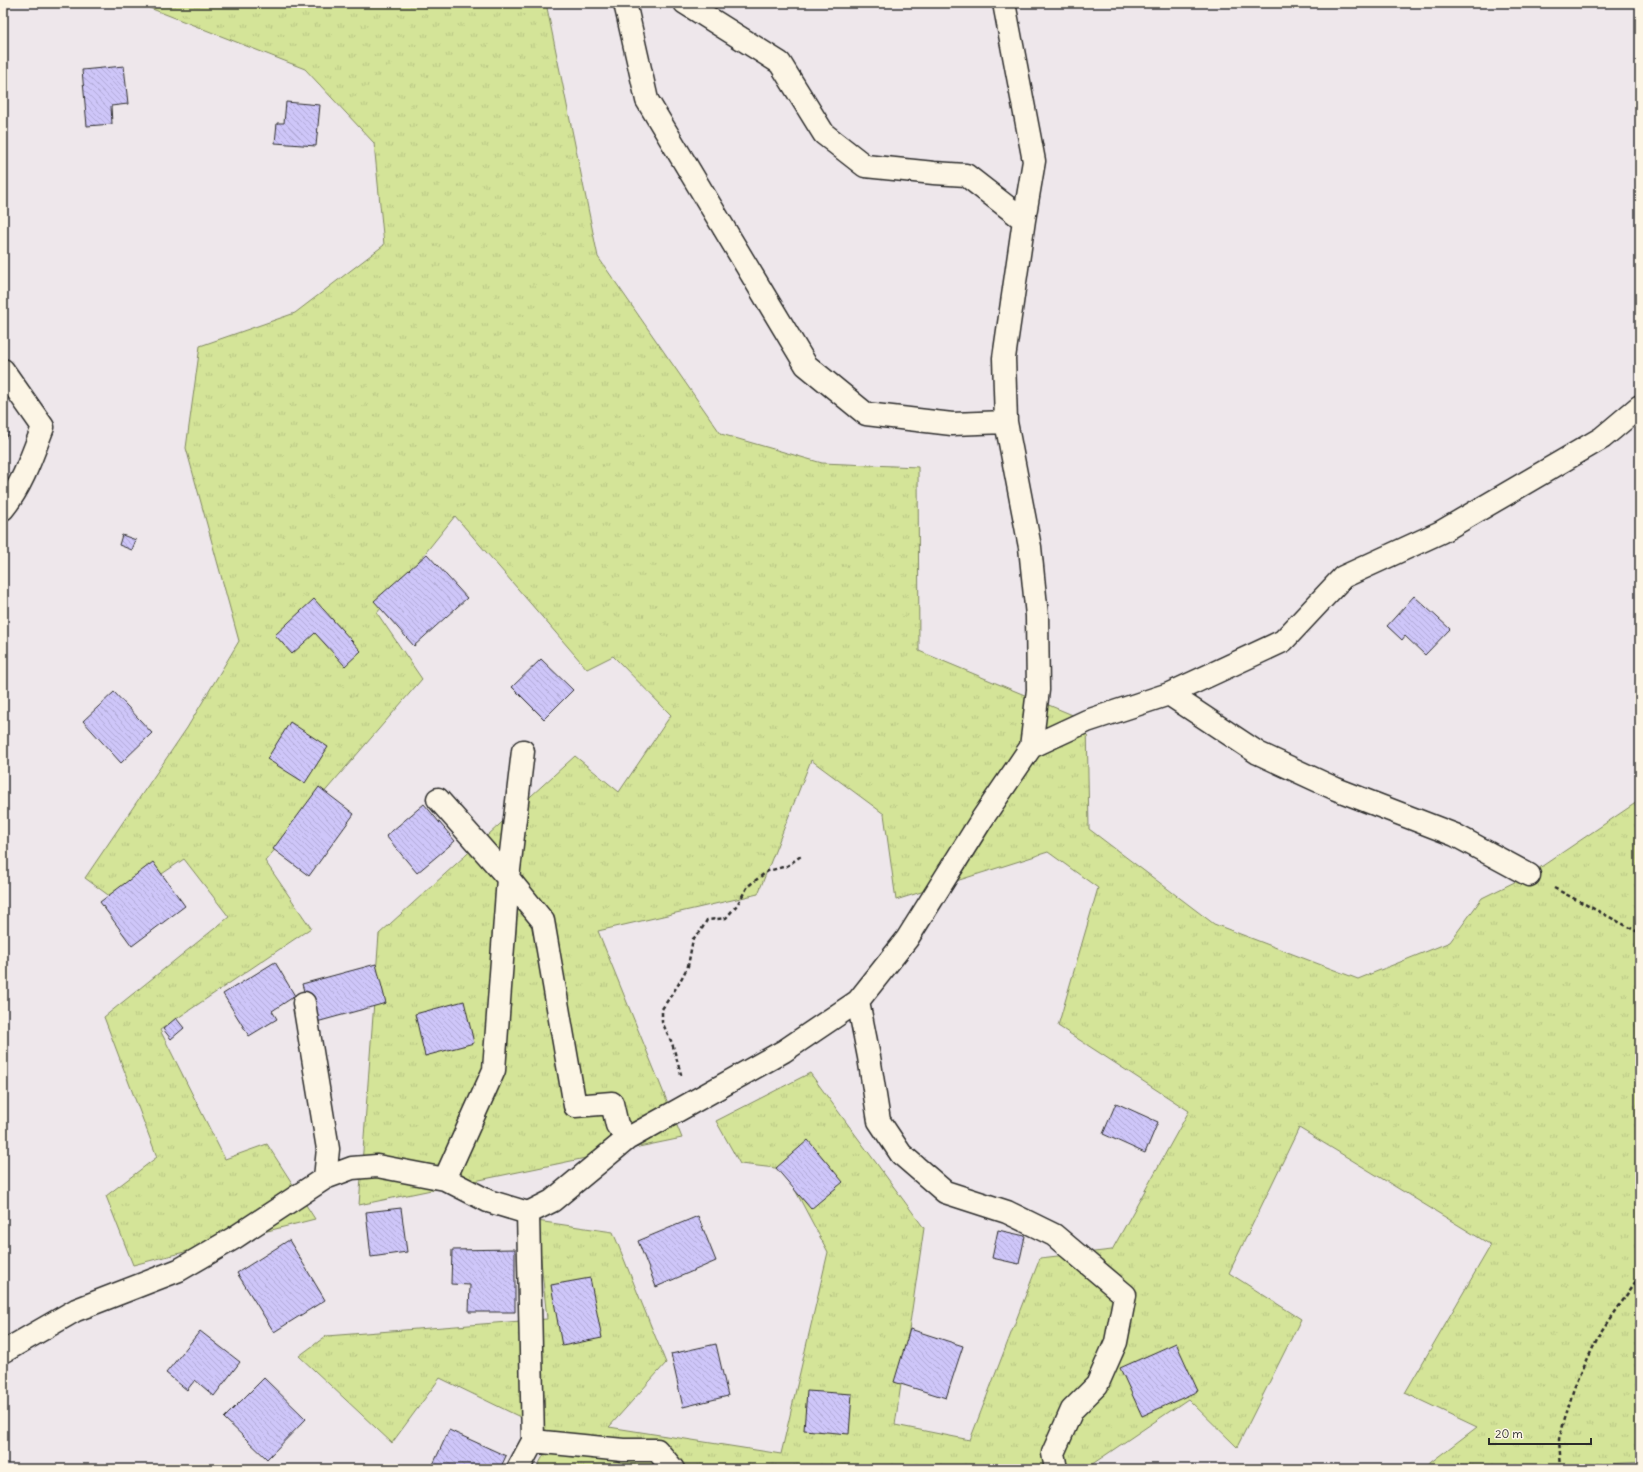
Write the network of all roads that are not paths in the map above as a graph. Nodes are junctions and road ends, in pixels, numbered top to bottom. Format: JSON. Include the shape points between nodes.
{"nodes":[{"id":1,"x":625,"y":3,"type":"edge"},
{"id":2,"x":685,"y":3,"type":"edge"},
{"id":3,"x":1004,"y":3,"type":"edge"},
{"id":4,"x":1024,"y":220,"type":"junction"},
{"id":5,"x":3,"y":370,"type":"edge"},
{"id":6,"x":1638,"y":412,"type":"edge"},
{"id":7,"x":1006,"y":422,"type":"junction"},
{"id":8,"x":3,"y":509,"type":"edge"},
{"id":9,"x":1169,"y":694,"type":"junction"},
{"id":10,"x":1031,"y":747,"type":"junction"},
{"id":11,"x":523,"y":751,"type":"dead end"},
{"id":12,"x":438,"y":799,"type":"dead end"},
{"id":13,"x":1529,"y":875,"type":"road end"},
{"id":14,"x":508,"y":878,"type":"junction"},
{"id":15,"x":858,"y":1001,"type":"junction"},
{"id":16,"x":304,"y":1003,"type":"dead end"},
{"id":17,"x":627,"y":1139,"type":"junction"},
{"id":18,"x":325,"y":1178,"type":"junction"},
{"id":19,"x":445,"y":1179,"type":"junction"},
{"id":20,"x":528,"y":1212,"type":"junction"},
{"id":21,"x":3,"y":1352,"type":"edge"},
{"id":22,"x":533,"y":1441,"type":"junction"},
{"id":23,"x":518,"y":1469,"type":"edge"},
{"id":24,"x":673,"y":1469,"type":"edge"},
{"id":25,"x":1056,"y":1469,"type":"edge"}],
"edges":[{"from":1,"to":7,"type":"street","via":[[647,100],[806,365],[866,414],[952,424]]},
{"from":2,"to":4,"type":"street","via":[[780,63],[824,134],[865,166],[966,175]]},
{"from":3,"to":4,"type":"street","via":[[1034,161]]},
{"from":4,"to":7,"type":"street","via":[[1004,358]]},
{"from":5,"to":8,"type":"street","via":[[43,427],[12,498]]},
{"from":6,"to":9,"type":"street","via":[[1602,438],[1441,532],[1343,577],[1283,641]]},
{"from":7,"to":10,"type":"street","via":[[1030,547],[1037,616],[1038,690]]},
{"from":9,"to":10,"type":"street","via":[[1087,721]]},
{"from":9,"to":13,"type":"street","via":[[1258,753],[1336,789],[1455,836]]},
{"from":10,"to":15,"type":"street","via":[[982,819],[907,939]]},
{"from":11,"to":14,"type":"street"},
{"from":12,"to":14,"type":"street"},
{"from":14,"to":17,"type":"street","via":[[543,921],[575,1106],[612,1104],[617,1125]]},
{"from":14,"to":19,"type":"street","via":[[494,1070]]},
{"from":15,"to":17,"type":"street","via":[[784,1051]]},
{"from":15,"to":25,"type":"street","via":[[879,1121],[901,1154],[945,1192],[1007,1212],[1054,1235],[1125,1295],[1116,1342],[1097,1385],[1072,1410],[1053,1453]]},
{"from":16,"to":18,"type":"street","via":[[328,1148]]},
{"from":17,"to":20,"type":"street","via":[[552,1201]]},
{"from":18,"to":19,"type":"street","via":[[352,1168],[377,1166]]},
{"from":18,"to":21,"type":"street","via":[[179,1270],[76,1310]]},
{"from":19,"to":20,"type":"street","via":[[488,1201]]},
{"from":20,"to":22,"type":"street"},
{"from":22,"to":23,"type":"street"},
{"from":22,"to":24,"type":"street","via":[[623,1450],[657,1450]]}]}
